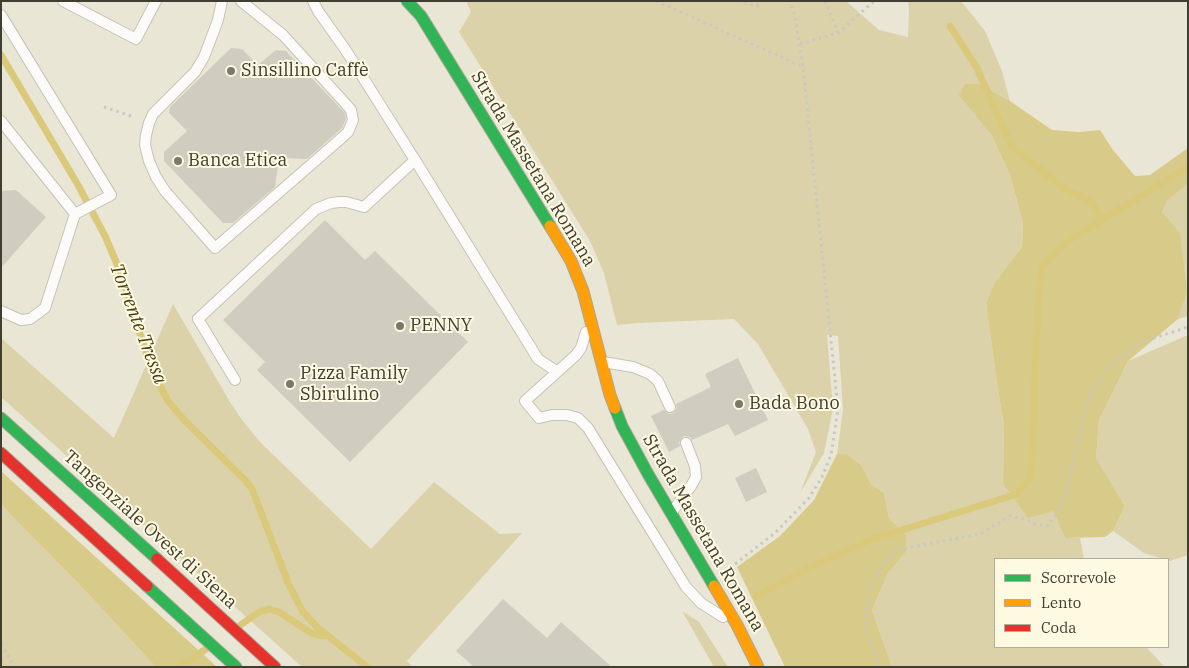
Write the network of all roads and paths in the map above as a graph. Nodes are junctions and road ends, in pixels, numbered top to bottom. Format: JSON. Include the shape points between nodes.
{"nodes":[{"id":1,"x":63,"y":1,"type":"edge"},
{"id":2,"x":156,"y":1,"type":"edge"},
{"id":3,"x":222,"y":1,"type":"edge"},
{"id":4,"x":241,"y":1,"type":"edge"},
{"id":5,"x":313,"y":1,"type":"edge"},
{"id":6,"x":407,"y":1,"type":"edge"},
{"id":7,"x":416,"y":1,"type":"edge"},
{"id":8,"x":656,"y":1,"type":"edge"},
{"id":9,"x":738,"y":1,"type":"edge"},
{"id":10,"x":761,"y":1,"type":"edge"},
{"id":11,"x":790,"y":1,"type":"edge"},
{"id":12,"x":825,"y":1,"type":"edge"},
{"id":13,"x":874,"y":1,"type":"edge"},
{"id":14,"x":870,"y":3,"type":"edge"},
{"id":15,"x":1,"y":15,"type":"edge"},
{"id":16,"x":421,"y":16,"type":"junction"},
{"id":17,"x":838,"y":33,"type":"junction"},
{"id":18,"x":800,"y":44,"type":"junction"},
{"id":19,"x":803,"y":67,"type":"junction"},
{"id":20,"x":104,"y":107,"type":"dead end"},
{"id":21,"x":1,"y":121,"type":"edge"},
{"id":22,"x":149,"y":123,"type":"junction"},
{"id":23,"x":415,"y":160,"type":"junction"},
{"id":24,"x":75,"y":214,"type":"junction"},
{"id":25,"x":1,"y":311,"type":"edge"},
{"id":26,"x":590,"y":313,"type":"junction"},
{"id":27,"x":1188,"y":327,"type":"edge"},
{"id":28,"x":602,"y":361,"type":"junction"},
{"id":29,"x":556,"y":371,"type":"junction"},
{"id":30,"x":235,"y":380,"type":"dead end"},
{"id":31,"x":670,"y":407,"type":"dead end"},
{"id":32,"x":1,"y":418,"type":"edge"},
{"id":33,"x":686,"y":443,"type":"dead end"},
{"id":34,"x":1,"y":453,"type":"edge"},
{"id":35,"x":671,"y":513,"type":"junction"},
{"id":36,"x":713,"y":583,"type":"junction"},
{"id":37,"x":737,"y":625,"type":"junction"},
{"id":38,"x":1,"y":644,"type":"edge"},
{"id":39,"x":15,"y":667,"type":"edge"},
{"id":40,"x":236,"y":667,"type":"edge"},
{"id":41,"x":275,"y":667,"type":"edge"},
{"id":42,"x":758,"y":667,"type":"edge"},
{"id":43,"x":879,"y":667,"type":"edge"}],
"edges":[{"from":1,"to":2,"type":"lane","via":[[136,39]]},
{"from":3,"to":22,"type":"lane","via":[[218,20],[199,64]]},
{"from":4,"to":22,"type":"lane","via":[[283,35],[345,102],[354,120],[348,132],[215,248],[156,177],[145,146]]},
{"from":5,"to":23,"type":"lane"},
{"from":6,"to":16,"type":"main road","name":"Strada Massetana Romana"},
{"from":7,"to":16,"type":"main road","name":"Strada Massetana Romana"},
{"from":8,"to":19,"type":"path"},
{"from":9,"to":10,"type":"path","via":[[757,6]]},
{"from":11,"to":18,"type":"path"},
{"from":12,"to":17,"type":"path"},
{"from":13,"to":14,"type":"path"},
{"from":14,"to":17,"type":"path"},
{"from":15,"to":24,"type":"lane","via":[[111,195]]},
{"from":16,"to":26,"type":"main road","name":"Strada Massetana Romana","via":[[571,261]]},
{"from":17,"to":18,"type":"path"},
{"from":18,"to":19,"type":"path"},
{"from":19,"to":36,"type":"path","via":[[838,409],[831,455],[809,498],[775,533]]},
{"from":20,"to":22,"type":"path"},
{"from":21,"to":24,"type":"lane"},
{"from":23,"to":29,"type":"lane","via":[[538,360]]},
{"from":23,"to":30,"type":"lane","via":[[364,207],[339,202],[316,209],[198,319]]},
{"from":24,"to":25,"type":"lane","via":[[45,308],[30,319],[21,320]]},
{"from":26,"to":28,"type":"main road","name":"Strada Massetana Romana"},
{"from":26,"to":29,"type":"lane","via":[[581,348]]},
{"from":27,"to":43,"type":"path","via":[[1140,343],[1110,366],[1088,399],[1059,512],[1047,526],[1010,516],[980,534],[896,550],[880,568],[866,609],[866,628]]},
{"from":28,"to":31,"type":"lane","via":[[650,374],[658,381]]},
{"from":28,"to":35,"type":"main road","name":"Strada Massetana Romana","via":[[619,419]]},
{"from":29,"to":37,"type":"lane","via":[[525,400],[539,418],[567,415],[582,422],[686,587],[701,603]]},
{"from":32,"to":41,"type":"main road","name":"Tangenziale Ovest di Siena"},
{"from":33,"to":35,"type":"lane","via":[[696,477]]},
{"from":34,"to":40,"type":"main road"},
{"from":35,"to":36,"type":"main road","name":"Strada Massetana Romana"},
{"from":36,"to":37,"type":"main road","name":"Strada Massetana Romana"},
{"from":37,"to":42,"type":"main road","name":"Strada Massetana Romana"},
{"from":38,"to":39,"type":"path"}]}
